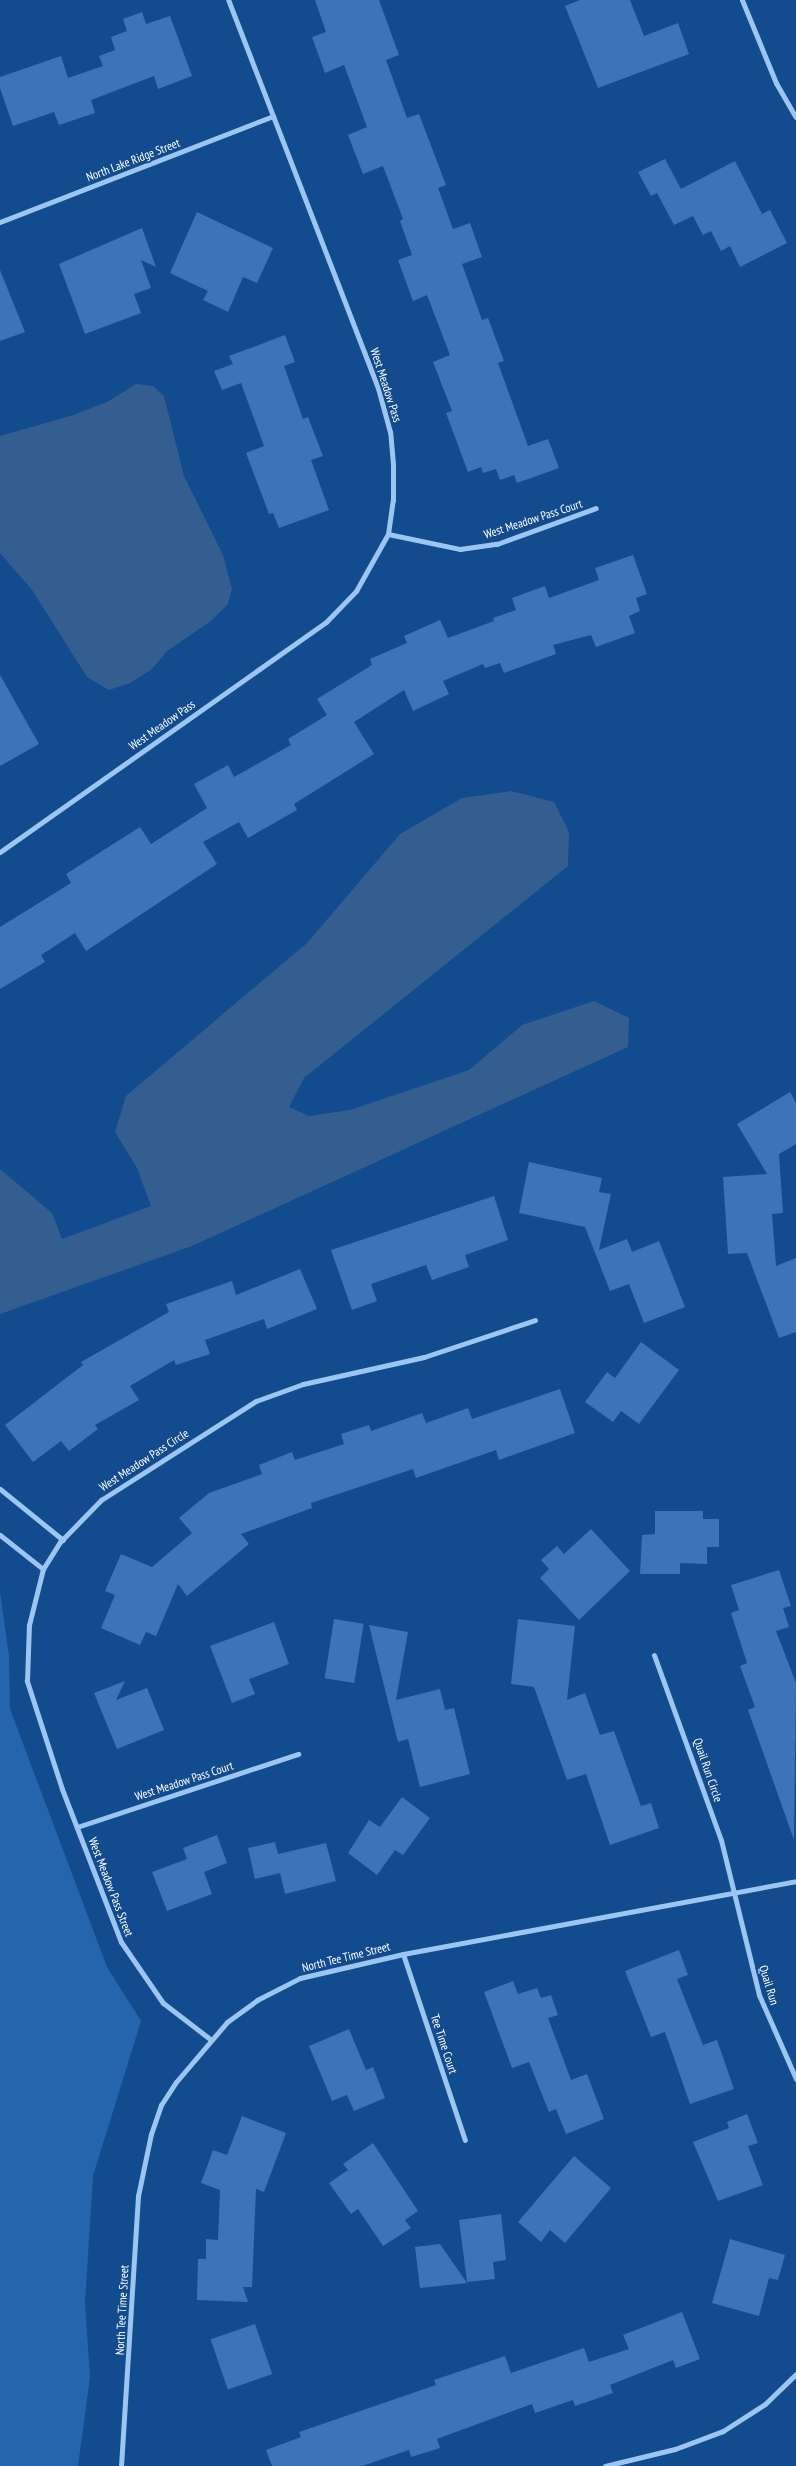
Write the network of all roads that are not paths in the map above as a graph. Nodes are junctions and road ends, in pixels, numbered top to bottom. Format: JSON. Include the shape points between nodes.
{"nodes":[{"id":1,"x":228,"y":0,"type":"edge"},
{"id":2,"x":742,"y":0,"type":"edge"},
{"id":3,"x":273,"y":116,"type":"junction"},
{"id":4,"x":796,"y":117,"type":"edge"},
{"id":5,"x":0,"y":222,"type":"edge"},
{"id":6,"x":596,"y":508,"type":"dead end"},
{"id":7,"x":388,"y":534,"type":"junction"},
{"id":8,"x":0,"y":852,"type":"edge"},
{"id":9,"x":535,"y":1320,"type":"dead end"},
{"id":10,"x":0,"y":1489,"type":"edge"},
{"id":11,"x":0,"y":1535,"type":"edge"},
{"id":12,"x":62,"y":1540,"type":"junction"},
{"id":13,"x":43,"y":1569,"type":"junction"},
{"id":14,"x":654,"y":1655,"type":"dead end"},
{"id":15,"x":298,"y":1754,"type":"dead end"},
{"id":16,"x":77,"y":1827,"type":"junction"},
{"id":17,"x":796,"y":1881,"type":"edge"},
{"id":18,"x":734,"y":1893,"type":"junction"},
{"id":19,"x":403,"y":1954,"type":"junction"},
{"id":20,"x":210,"y":2039,"type":"junction"},
{"id":21,"x":796,"y":2079,"type":"edge"},
{"id":22,"x":465,"y":2140,"type":"dead end"},
{"id":23,"x":796,"y":2374,"type":"edge"},
{"id":24,"x":121,"y":2466,"type":"edge"},
{"id":25,"x":605,"y":2466,"type":"edge"}],
"edges":[{"from":1,"to":3,"type":"street","name":"West Meadow Pass"},
{"from":2,"to":4,"type":"street","via":[[776,82]]},
{"from":3,"to":5,"type":"street","name":"North Lake Ridge Street"},
{"from":3,"to":7,"type":"street","name":"West Meadow Pass","via":[[378,388],[390,432],[393,500]]},
{"from":6,"to":7,"type":"street","name":"West Meadow Pass Court","via":[[497,544],[460,549]]},
{"from":7,"to":8,"type":"street","name":"West Meadow Pass","via":[[356,591],[326,622]]},
{"from":9,"to":12,"type":"street","name":"West Meadow Pass Circle","via":[[424,1357],[303,1384],[256,1401],[101,1500]]},
{"from":10,"to":12,"type":"street"},
{"from":11,"to":13,"type":"street"},
{"from":12,"to":13,"type":"street","name":"West Meadow Pass Circle"},
{"from":13,"to":16,"type":"street","name":"West Meadow Pass Circle","via":[[29,1625],[27,1681]]},
{"from":14,"to":18,"type":"street","name":"Quail Run Circle","via":[[721,1840]]},
{"from":15,"to":16,"type":"street","name":"West Meadow Pass Court"},
{"from":16,"to":20,"type":"street","name":"West Meadow Pass Street","via":[[121,1942],[163,2003]]},
{"from":17,"to":18,"type":"street","name":"North Tee Time Street"},
{"from":18,"to":19,"type":"street","name":"North Tee Time Street"},
{"from":18,"to":21,"type":"street","name":"Quail Run","via":[[759,1995]]},
{"from":19,"to":20,"type":"street","name":"North Tee Time Street","via":[[300,1978],[257,2000]]},
{"from":19,"to":22,"type":"street","name":"Tee Time Court"},
{"from":20,"to":24,"type":"street","name":"North Tee Time Street","via":[[161,2105],[151,2134],[138,2196]]},
{"from":23,"to":25,"type":"street","via":[[765,2404],[723,2431],[675,2449]]}]}
